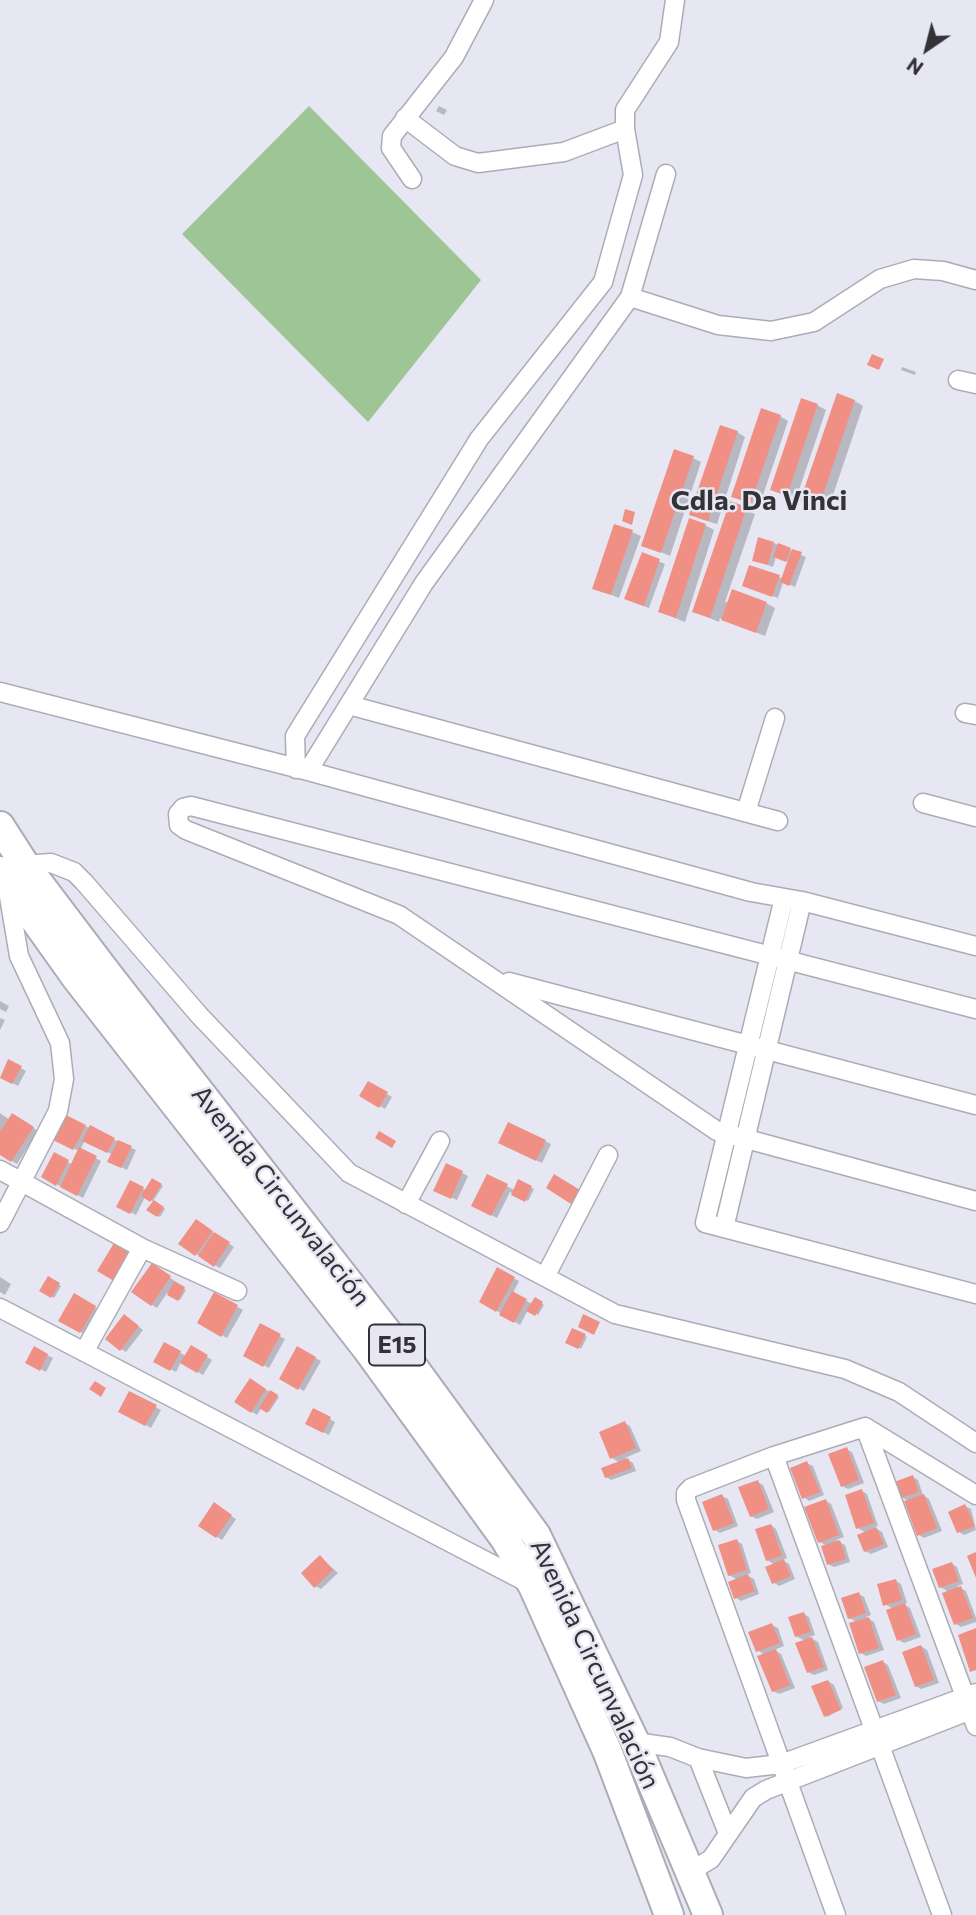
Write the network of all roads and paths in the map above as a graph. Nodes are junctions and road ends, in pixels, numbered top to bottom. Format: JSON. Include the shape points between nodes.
{"nodes":[{"id":1,"x":484,"y":0,"type":"edge"},
{"id":2,"x":675,"y":0,"type":"edge"},
{"id":3,"x":405,"y":118,"type":"junction"},
{"id":4,"x":625,"y":129,"type":"junction"},
{"id":5,"x":666,"y":174,"type":"dead end"},
{"id":6,"x":412,"y":179,"type":"dead end"},
{"id":7,"x":976,"y":281,"type":"edge"},
{"id":8,"x":630,"y":297,"type":"junction"},
{"id":9,"x":958,"y":380,"type":"dead end"},
{"id":10,"x":976,"y":384,"type":"edge"},
{"id":11,"x":0,"y":692,"type":"edge"},
{"id":12,"x":349,"y":705,"type":"junction"},
{"id":13,"x":775,"y":718,"type":"dead end"},
{"id":14,"x":302,"y":770,"type":"junction"},
{"id":15,"x":923,"y":803,"type":"dead end"},
{"id":16,"x":746,"y":812,"type":"junction"},
{"id":17,"x":976,"y":817,"type":"edge"},
{"id":18,"x":778,"y":821,"type":"dead end"},
{"id":19,"x":0,"y":826,"type":"edge"},
{"id":20,"x":10,"y":872,"type":"edge"},
{"id":21,"x":784,"y":898,"type":"junction"},
{"id":22,"x":802,"y":901,"type":"junction"},
{"id":23,"x":976,"y":946,"type":"edge"},
{"id":24,"x":780,"y":959,"type":"junction"},
{"id":25,"x":494,"y":978,"type":"junction"},
{"id":26,"x":976,"y":1009,"type":"edge"},
{"id":27,"x":757,"y":1049,"type":"junction"},
{"id":28,"x":976,"y":1105,"type":"edge"},
{"id":29,"x":736,"y":1138,"type":"junction"},
{"id":30,"x":440,"y":1141,"type":"dead end"},
{"id":31,"x":608,"y":1155,"type":"dead end"},
{"id":32,"x":0,"y":1170,"type":"edge"},
{"id":33,"x":22,"y":1181,"type":"junction"},
{"id":34,"x":976,"y":1200,"type":"edge"},
{"id":35,"x":406,"y":1204,"type":"junction"},
{"id":36,"x":0,"y":1223,"type":"edge"},
{"id":37,"x":142,"y":1248,"type":"junction"},
{"id":38,"x":545,"y":1277,"type":"junction"},
{"id":39,"x":237,"y":1291,"type":"dead end"},
{"id":40,"x":976,"y":1294,"type":"edge"},
{"id":41,"x":0,"y":1308,"type":"edge"},
{"id":42,"x":84,"y":1352,"type":"junction"},
{"id":43,"x":865,"y":1427,"type":"junction"},
{"id":44,"x":976,"y":1443,"type":"edge"},
{"id":45,"x":774,"y":1456,"type":"junction"},
{"id":46,"x":976,"y":1495,"type":"edge"},
{"id":47,"x":533,"y":1586,"type":"junction"},
{"id":48,"x":973,"y":1707,"type":"edge"},
{"id":49,"x":876,"y":1738,"type":"junction"},
{"id":50,"x":635,"y":1742,"type":"junction"},
{"id":51,"x":698,"y":1758,"type":"junction"},
{"id":52,"x":781,"y":1764,"type":"junction"},
{"id":53,"x":788,"y":1782,"type":"junction"},
{"id":54,"x":727,"y":1831,"type":"junction"},
{"id":55,"x":691,"y":1871,"type":"junction"},
{"id":56,"x":669,"y":1915,"type":"edge"},
{"id":57,"x":708,"y":1915,"type":"edge"},
{"id":58,"x":836,"y":1915,"type":"edge"},
{"id":59,"x":942,"y":1915,"type":"edge"}],
"edges":[{"from":1,"to":3,"type":"street","via":[[454,57]]},
{"from":2,"to":4,"type":"street","via":[[669,42],[629,103]]},
{"from":3,"to":4,"type":"street","via":[[455,156],[478,163],[564,152]]},
{"from":3,"to":6,"type":"street","via":[[390,142]]},
{"from":4,"to":14,"type":"street","via":[[633,175],[603,282],[472,450],[295,736]]},
{"from":5,"to":8,"type":"street"},
{"from":7,"to":8,"type":"street","via":[[943,271],[914,269],[880,279],[814,322],[771,331],[718,326]]},
{"from":8,"to":12,"type":"street","via":[[424,583]]},
{"from":9,"to":10,"type":"street"},
{"from":11,"to":14,"type":"street"},
{"from":12,"to":14,"type":"street"},
{"from":12,"to":16,"type":"street"},
{"from":13,"to":16,"type":"street"},
{"from":14,"to":21,"type":"street"},
{"from":15,"to":17,"type":"street"},
{"from":16,"to":18,"type":"street"},
{"from":19,"to":20,"type":"highway","name":"Avenida Circunvalación","number":"E15"},
{"from":20,"to":33,"type":"street","via":[[19,956],[60,1043],[64,1079],[58,1111]]},
{"from":20,"to":35,"type":"street","via":[[51,863],[74,872],[331,1158]]},
{"from":20,"to":47,"type":"highway","name":"Avenida Circunvalación","number":"E15","via":[[78,979],[374,1360],[506,1539]]},
{"from":20,"to":50,"type":"highway","name":"Avenida Circunvalación","number":"E15","via":[[395,1342],[536,1535]]},
{"from":21,"to":22,"type":"street"},
{"from":21,"to":24,"type":"street"},
{"from":22,"to":23,"type":"street"},
{"from":22,"to":24,"type":"street"},
{"from":24,"to":25,"type":"street","via":[[191,806],[178,814],[179,825],[186,830],[400,915]]},
{"from":24,"to":26,"type":"street"},
{"from":24,"to":27,"type":"street"},
{"from":25,"to":27,"type":"street"},
{"from":25,"to":29,"type":"street"},
{"from":27,"to":28,"type":"street"},
{"from":27,"to":29,"type":"street"},
{"from":29,"to":34,"type":"street"},
{"from":29,"to":40,"type":"street","via":[[724,1228]]},
{"from":30,"to":35,"type":"street"},
{"from":31,"to":38,"type":"street"},
{"from":32,"to":33,"type":"street"},
{"from":33,"to":36,"type":"street"},
{"from":33,"to":37,"type":"street"},
{"from":35,"to":38,"type":"street"},
{"from":37,"to":39,"type":"street"},
{"from":37,"to":42,"type":"street"},
{"from":38,"to":44,"type":"street","via":[[615,1314],[845,1369],[899,1392]]},
{"from":41,"to":42,"type":"street"},
{"from":42,"to":47,"type":"street"},
{"from":43,"to":45,"type":"street"},
{"from":43,"to":46,"type":"street"},
{"from":43,"to":48,"type":"street"},
{"from":45,"to":49,"type":"street"},
{"from":45,"to":52,"type":"street","via":[[691,1488],[685,1500]]},
{"from":47,"to":56,"type":"highway","name":"Avenida Circunvalación","number":"E15","via":[[608,1753]]},
{"from":48,"to":49,"type":"street"},
{"from":49,"to":52,"type":"street"},
{"from":49,"to":53,"type":"street"},
{"from":49,"to":59,"type":"street"},
{"from":50,"to":51,"type":"street","via":[[670,1747]]},
{"from":50,"to":55,"type":"highway","name":"Avenida Circunvalación","number":"E15"},
{"from":51,"to":52,"type":"street","via":[[746,1768]]},
{"from":51,"to":54,"type":"street"},
{"from":52,"to":53,"type":"street"},
{"from":53,"to":54,"type":"street","via":[[753,1798]]},
{"from":53,"to":58,"type":"street"},
{"from":54,"to":55,"type":"street","via":[[710,1859]]},
{"from":55,"to":57,"type":"highway","name":"Avenida Circunvalación","number":"E15"}]}
